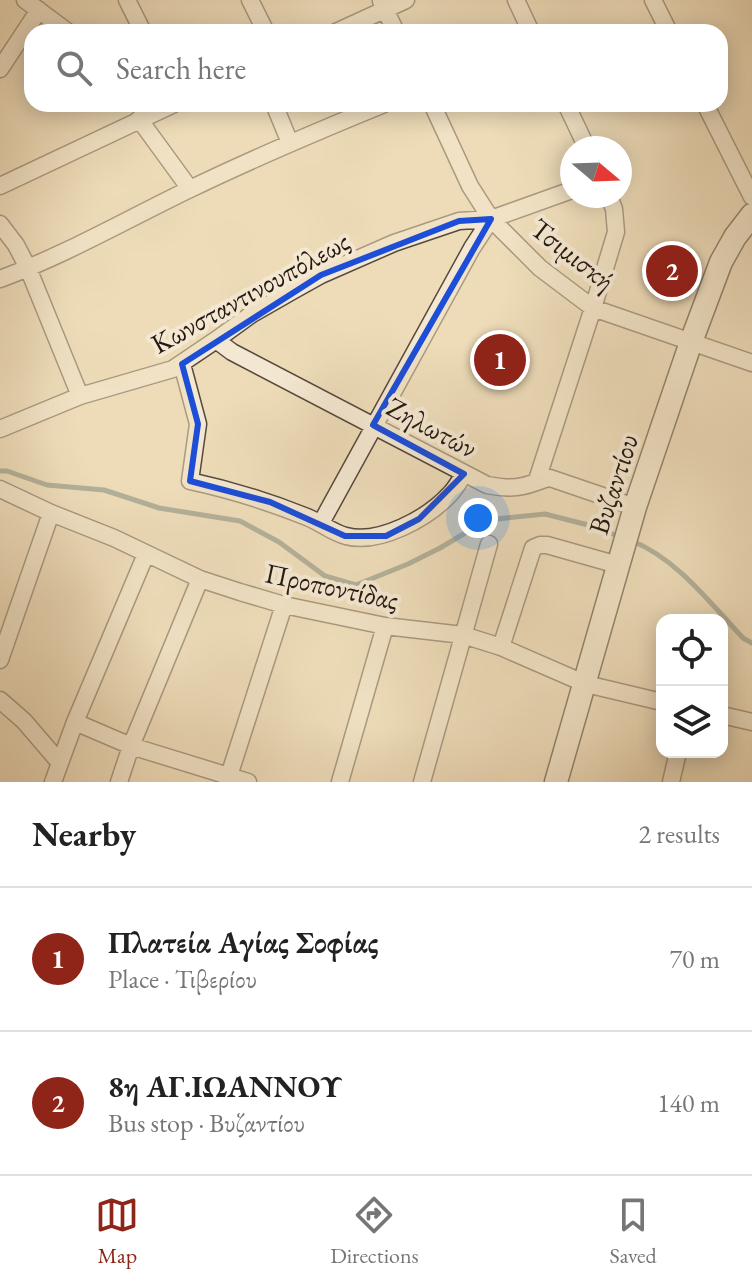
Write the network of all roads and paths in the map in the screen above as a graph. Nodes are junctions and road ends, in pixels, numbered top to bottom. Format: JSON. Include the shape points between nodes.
{"nodes":[{"id":1,"x":25,"y":0,"type":"edge"},
{"id":2,"x":127,"y":0,"type":"edge"},
{"id":3,"x":250,"y":0,"type":"edge"},
{"id":4,"x":406,"y":0,"type":"edge"},
{"id":5,"x":516,"y":0,"type":"edge"},
{"id":6,"x":653,"y":0,"type":"edge"},
{"id":7,"x":383,"y":5,"type":"edge"},
{"id":8,"x":39,"y":10,"type":"junction"},
{"id":9,"x":30,"y":24,"type":"edge"},
{"id":10,"x":57,"y":24,"type":"edge"},
{"id":11,"x":139,"y":24,"type":"edge"},
{"id":12,"x":262,"y":24,"type":"edge"},
{"id":13,"x":350,"y":24,"type":"edge"},
{"id":14,"x":392,"y":24,"type":"edge"},
{"id":15,"x":527,"y":24,"type":"edge"},
{"id":16,"x":665,"y":24,"type":"edge"},
{"id":17,"x":24,"y":33,"type":"edge"},
{"id":18,"x":0,"y":69,"type":"edge"},
{"id":19,"x":155,"y":112,"type":"edge"},
{"id":20,"x":277,"y":112,"type":"edge"},
{"id":21,"x":365,"y":112,"type":"edge"},
{"id":22,"x":436,"y":112,"type":"edge"},
{"id":23,"x":570,"y":112,"type":"edge"},
{"id":24,"x":709,"y":112,"type":"edge"},
{"id":25,"x":139,"y":119,"type":"junction"},
{"id":26,"x":581,"y":136,"type":"edge"},
{"id":27,"x":290,"y":143,"type":"junction"},
{"id":28,"x":0,"y":186,"type":"edge"},
{"id":29,"x":190,"y":189,"type":"junction"},
{"id":30,"x":560,"y":194,"type":"edge"},
{"id":31,"x":752,"y":197,"type":"edge"},
{"id":32,"x":614,"y":208,"type":"edge"},
{"id":33,"x":752,"y":215,"type":"edge"},
{"id":34,"x":491,"y":219,"type":"junction"},
{"id":35,"x":0,"y":224,"type":"edge"},
{"id":36,"x":28,"y":268,"type":"junction"},
{"id":37,"x":0,"y":279,"type":"edge"},
{"id":38,"x":593,"y":308,"type":"junction"},
{"id":39,"x":216,"y":340,"type":"junction"},
{"id":40,"x":691,"y":342,"type":"junction"},
{"id":41,"x":752,"y":363,"type":"edge"},
{"id":42,"x":182,"y":364,"type":"junction"},
{"id":43,"x":80,"y":396,"type":"junction"},
{"id":44,"x":373,"y":425,"type":"junction"},
{"id":45,"x":0,"y":429,"type":"edge"},
{"id":46,"x":464,"y":474,"type":"junction"},
{"id":47,"x":537,"y":480,"type":"junction"},
{"id":48,"x":0,"y":489,"type":"edge"},
{"id":49,"x":635,"y":507,"type":"junction"},
{"id":50,"x":51,"y":513,"type":"junction"},
{"id":51,"x":321,"y":523,"type":"junction"},
{"id":52,"x":489,"y":544,"type":"dead end"},
{"id":53,"x":623,"y":548,"type":"junction"},
{"id":54,"x":146,"y":554,"type":"junction"},
{"id":55,"x":200,"y":579,"type":"junction"},
{"id":56,"x":284,"y":605,"type":"junction"},
{"id":57,"x":385,"y":626,"type":"junction"},
{"id":58,"x":463,"y":635,"type":"junction"},
{"id":59,"x":501,"y":647,"type":"junction"},
{"id":60,"x":0,"y":660,"type":"edge"},
{"id":61,"x":586,"y":684,"type":"junction"},
{"id":62,"x":0,"y":700,"type":"edge"},
{"id":63,"x":656,"y":701,"type":"edge"},
{"id":64,"x":728,"y":716,"type":"edge"},
{"id":65,"x":75,"y":722,"type":"junction"},
{"id":66,"x":752,"y":722,"type":"edge"},
{"id":67,"x":131,"y":746,"type":"junction"},
{"id":68,"x":677,"y":758,"type":"edge"},
{"id":69,"x":60,"y":763,"type":"junction"},
{"id":70,"x":228,"y":779,"type":"edge"},
{"id":71,"x":53,"y":782,"type":"edge"},
{"id":72,"x":119,"y":782,"type":"edge"},
{"id":73,"x":248,"y":782,"type":"edge"},
{"id":74,"x":340,"y":782,"type":"edge"},
{"id":75,"x":422,"y":782,"type":"edge"},
{"id":76,"x":556,"y":782,"type":"edge"},
{"id":77,"x":671,"y":782,"type":"edge"}],
"edges":[{"from":1,"to":8,"type":"street"},
{"from":2,"to":11,"type":"street"},
{"from":3,"to":12,"type":"street"},
{"from":4,"to":7,"type":"street"},
{"from":5,"to":15,"type":"street"},
{"from":6,"to":16,"type":"street"},
{"from":7,"to":13,"type":"street"},
{"from":7,"to":14,"type":"street"},
{"from":8,"to":9,"type":"street"},
{"from":8,"to":10,"type":"street"},
{"from":17,"to":18,"type":"street"},
{"from":19,"to":25,"type":"street"},
{"from":20,"to":27,"type":"street"},
{"from":21,"to":27,"type":"street"},
{"from":22,"to":34,"type":"street","name":"Τσιμισκή"},
{"from":23,"to":26,"type":"street"},
{"from":24,"to":31,"type":"street"},
{"from":25,"to":28,"type":"street"},
{"from":25,"to":29,"type":"street"},
{"from":27,"to":29,"type":"street"},
{"from":29,"to":36,"type":"street"},
{"from":30,"to":34,"type":"street","name":"Κωνσταντινουπόλεως"},
{"from":32,"to":38,"type":"street","via":[[616,232]]},
{"from":33,"to":40,"type":"street","name":"Βυζαντίου","via":[[721,262]]},
{"from":34,"to":38,"type":"street","name":"Τσιμισκή","via":[[540,268]]},
{"from":34,"to":39,"type":"street","name":"Κωνσταντινουπόλεως","via":[[459,221],[321,275]]},
{"from":34,"to":44,"type":"street"},
{"from":35,"to":36,"type":"street"},
{"from":36,"to":37,"type":"street"},
{"from":36,"to":43,"type":"street"},
{"from":38,"to":40,"type":"street","name":"Τσιμισκή"},
{"from":38,"to":47,"type":"street"},
{"from":39,"to":42,"type":"street","name":"Κωνσταντινουπόλεως"},
{"from":39,"to":44,"type":"street","name":"Ζηλωτών"},
{"from":40,"to":41,"type":"street","name":"Τσιμισκή"},
{"from":40,"to":49,"type":"street","name":"Βυζαντίου"},
{"from":42,"to":43,"type":"street","name":"Κωνσταντινουπόλεως"},
{"from":42,"to":51,"type":"street","via":[[198,424],[190,481],[231,489]]},
{"from":43,"to":45,"type":"street","name":"Κωνσταντινουπόλεως"},
{"from":44,"to":46,"type":"street","name":"Ζηλωτών"},
{"from":44,"to":51,"type":"street"},
{"from":46,"to":47,"type":"street","name":"Ζηλωτών","via":[[503,488]]},
{"from":46,"to":51,"type":"street","via":[[450,495],[386,536],[345,536]]},
{"from":47,"to":49,"type":"street","name":"Ζηλωτών","via":[[566,482]]},
{"from":48,"to":50,"type":"street","name":"Προποντίδας"},
{"from":49,"to":53,"type":"street","name":"Βυζαντίου"},
{"from":50,"to":54,"type":"street","name":"Προποντίδας"},
{"from":50,"to":60,"type":"street"},
{"from":52,"to":58,"type":"street"},
{"from":53,"to":59,"type":"street","via":[[533,548]]},
{"from":53,"to":61,"type":"street","name":"Βυζαντίου"},
{"from":54,"to":55,"type":"street","name":"Προποντίδας"},
{"from":54,"to":65,"type":"street"},
{"from":55,"to":56,"type":"street","name":"Προποντίδας"},
{"from":55,"to":67,"type":"street"},
{"from":56,"to":57,"type":"street","name":"Προποντίδας"},
{"from":56,"to":70,"type":"street"},
{"from":57,"to":58,"type":"street","name":"Προποντίδας"},
{"from":57,"to":74,"type":"street"},
{"from":58,"to":59,"type":"street","name":"Προποντίδας"},
{"from":58,"to":75,"type":"street"},
{"from":59,"to":61,"type":"street","name":"Προποντίδας"},
{"from":61,"to":63,"type":"street","name":"Προποντίδας"},
{"from":61,"to":76,"type":"street","name":"Βυζαντίου"},
{"from":62,"to":69,"type":"street"},
{"from":64,"to":66,"type":"street"},
{"from":65,"to":67,"type":"street"},
{"from":65,"to":69,"type":"street"},
{"from":67,"to":70,"type":"street"},
{"from":67,"to":72,"type":"street"},
{"from":68,"to":77,"type":"street"},
{"from":69,"to":71,"type":"street"},
{"from":70,"to":73,"type":"street"}]}
